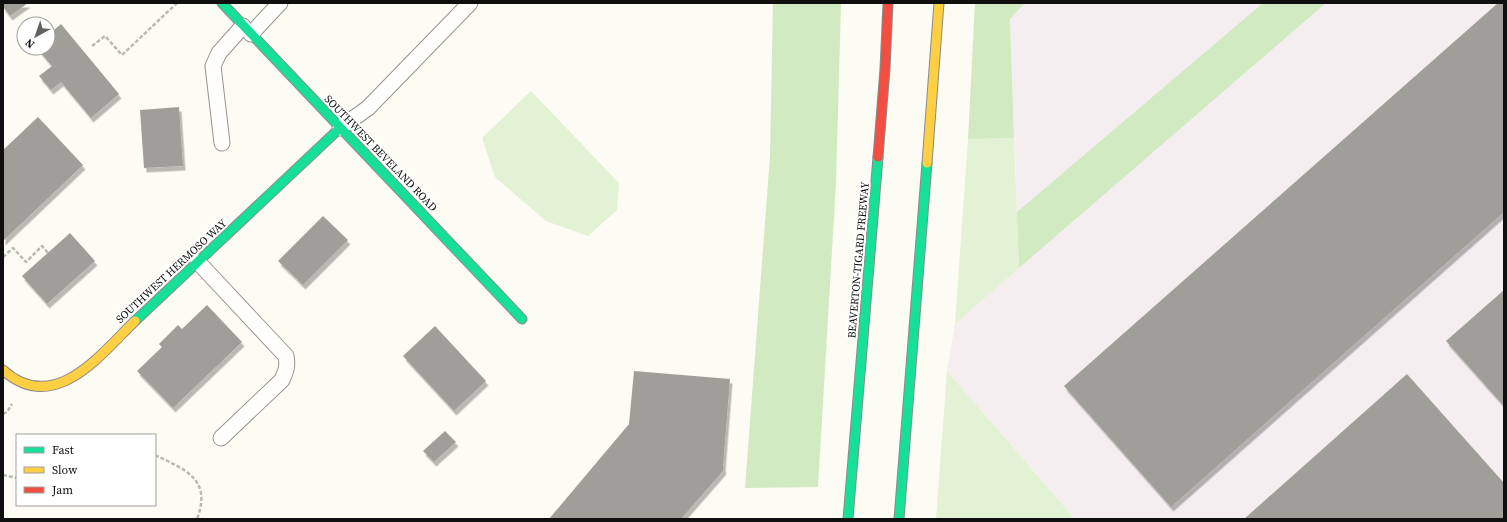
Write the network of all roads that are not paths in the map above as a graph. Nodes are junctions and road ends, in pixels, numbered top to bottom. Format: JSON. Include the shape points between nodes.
{"nodes":[{"id":1,"x":222,"y":3,"type":"edge"},
{"id":2,"x":280,"y":3,"type":"edge"},
{"id":3,"x":470,"y":3,"type":"edge"},
{"id":4,"x":888,"y":3,"type":"edge"},
{"id":5,"x":939,"y":3,"type":"edge"},
{"id":6,"x":247,"y":30,"type":"junction"},
{"id":7,"x":340,"y":128,"type":"junction"},
{"id":8,"x":222,"y":143,"type":"dead end"},
{"id":9,"x":198,"y":262,"type":"junction"},
{"id":10,"x":522,"y":319,"type":"dead end"},
{"id":11,"x":3,"y":370,"type":"edge"},
{"id":12,"x":221,"y":438,"type":"dead end"},
{"id":13,"x":848,"y":519,"type":"edge"},
{"id":14,"x":899,"y":519,"type":"edge"}],
"edges":[{"from":1,"to":6,"type":"main road","name":"SOUTHWEST BEVELAND ROAD"},
{"from":2,"to":6,"type":"lane"},
{"from":3,"to":7,"type":"lane","via":[[368,108]]},
{"from":4,"to":13,"type":"main road","name":"BEAVERTON-TIGARD FREEWAY","via":[[885,69]]},
{"from":5,"to":14,"type":"main road"},
{"from":6,"to":7,"type":"main road","name":"SOUTHWEST BEVELAND ROAD"},
{"from":6,"to":8,"type":"lane","via":[[218,53],[213,66]]},
{"from":7,"to":9,"type":"main road","name":"SOUTHWEST HERMOSO WAY"},
{"from":7,"to":10,"type":"main road","name":"SOUTHWEST BEVELAND ROAD"},
{"from":9,"to":11,"type":"main road","name":"SOUTHWEST HERMOSO WAY","via":[[86,369],[61,383],[42,388],[25,385]]},
{"from":9,"to":12,"type":"lane","via":[[286,356],[288,363],[282,380]]}]}
